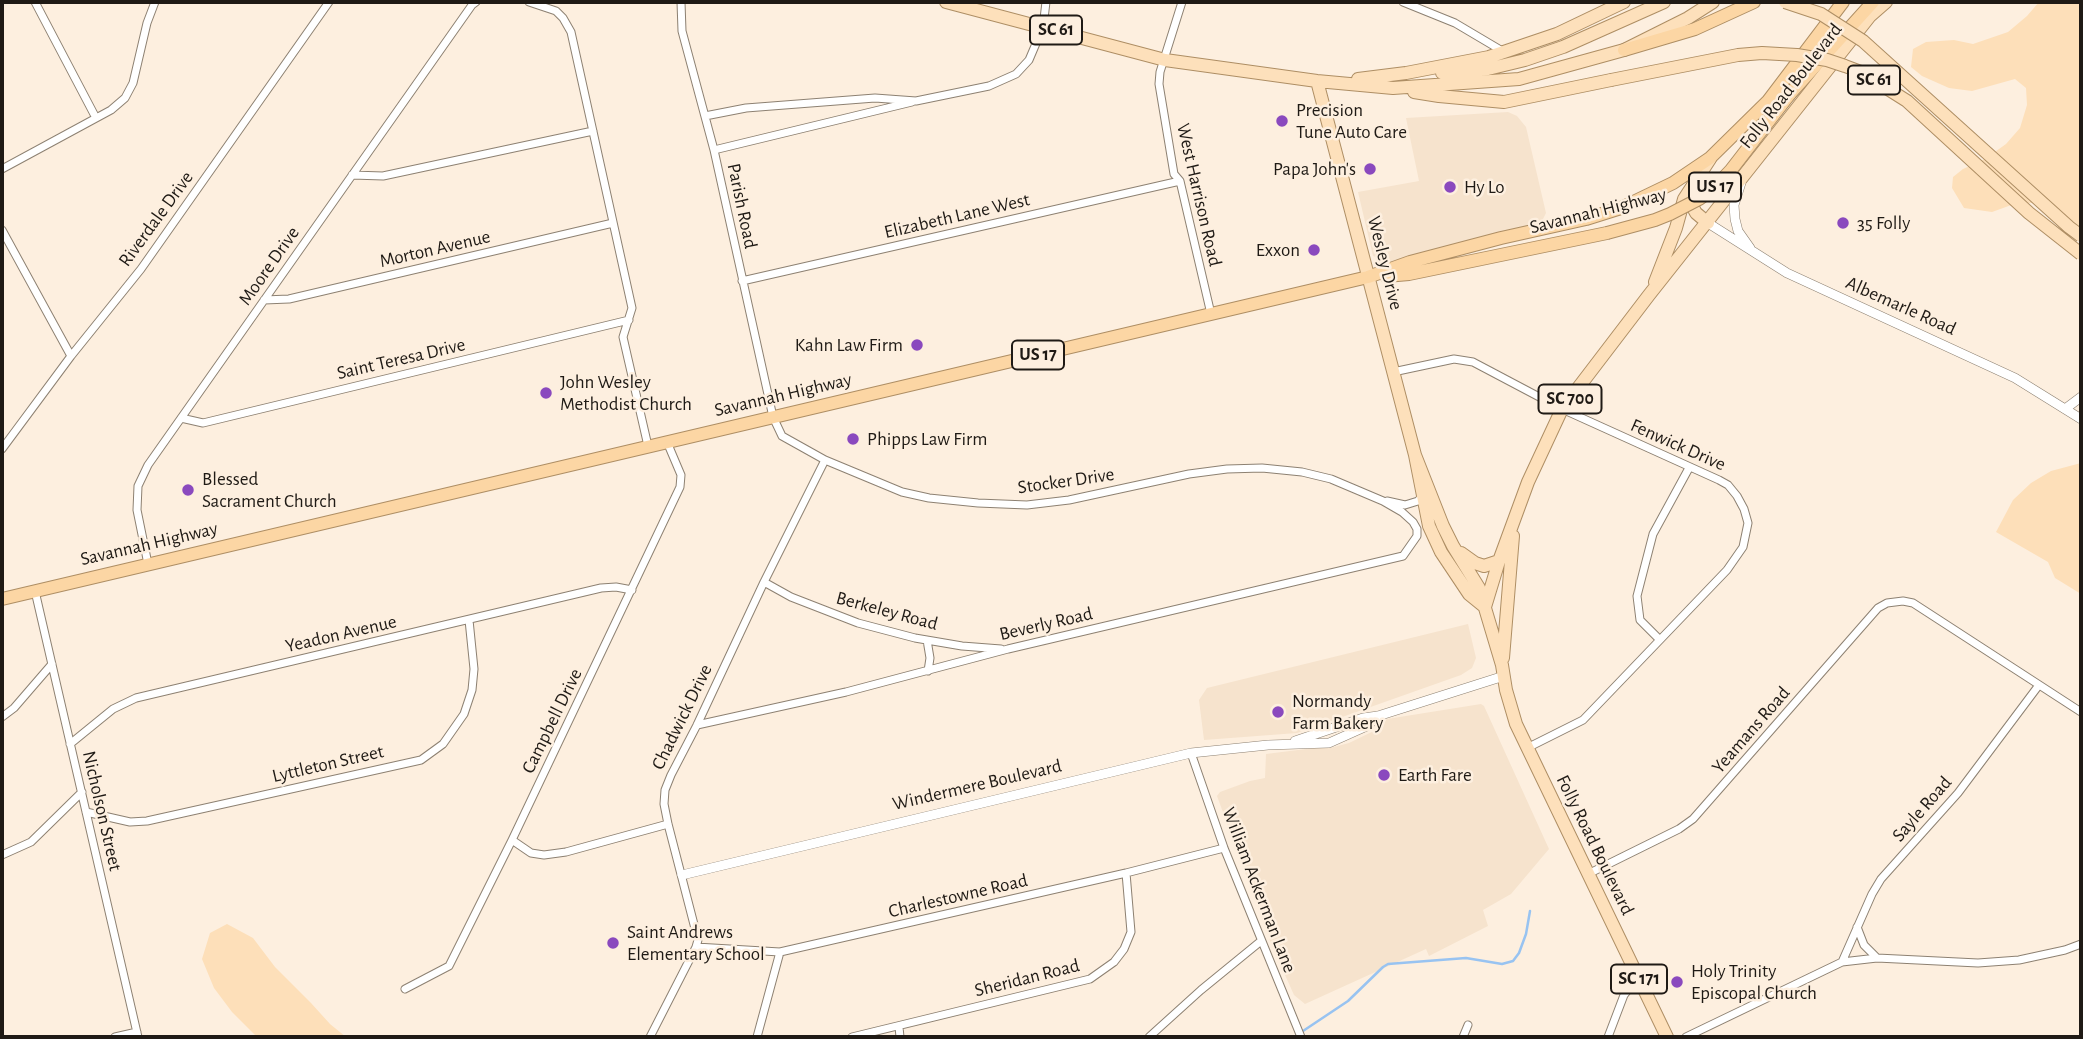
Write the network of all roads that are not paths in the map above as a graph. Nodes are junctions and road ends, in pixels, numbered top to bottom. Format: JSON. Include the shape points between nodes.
{"nodes":[{"id":1,"x":35,"y":2,"type":"edge"},
{"id":2,"x":155,"y":2,"type":"edge"},
{"id":3,"x":329,"y":2,"type":"edge"},
{"id":4,"x":476,"y":2,"type":"edge"},
{"id":5,"x":529,"y":2,"type":"edge"},
{"id":6,"x":681,"y":2,"type":"edge"},
{"id":7,"x":946,"y":2,"type":"edge"},
{"id":8,"x":1046,"y":2,"type":"edge"},
{"id":9,"x":1182,"y":2,"type":"edge"},
{"id":10,"x":1403,"y":2,"type":"edge"},
{"id":11,"x":1624,"y":2,"type":"edge"},
{"id":12,"x":1664,"y":2,"type":"edge"},
{"id":13,"x":1713,"y":2,"type":"edge"},
{"id":14,"x":1754,"y":2,"type":"edge"},
{"id":15,"x":1785,"y":2,"type":"edge"},
{"id":16,"x":1843,"y":2,"type":"edge"},
{"id":17,"x":1873,"y":2,"type":"edge"},
{"id":18,"x":1886,"y":2,"type":"edge"},
{"id":19,"x":1043,"y":27,"type":"junction"},
{"id":20,"x":1486,"y":40,"type":"junction"},
{"id":21,"x":1624,"y":50,"type":"junction"},
{"id":22,"x":1504,"y":52,"type":"junction"},
{"id":23,"x":1489,"y":57,"type":"junction"},
{"id":24,"x":1165,"y":60,"type":"junction"},
{"id":25,"x":1406,"y":73,"type":"junction"},
{"id":26,"x":1317,"y":81,"type":"junction"},
{"id":27,"x":1340,"y":82,"type":"junction"},
{"id":28,"x":1393,"y":88,"type":"junction"},
{"id":29,"x":916,"y":101,"type":"junction"},
{"id":30,"x":705,"y":116,"type":"junction"},
{"id":31,"x":96,"y":118,"type":"junction"},
{"id":32,"x":593,"y":131,"type":"junction"},
{"id":33,"x":714,"y":150,"type":"junction"},
{"id":34,"x":1710,"y":158,"type":"junction"},
{"id":35,"x":2,"y":169,"type":"edge"},
{"id":36,"x":352,"y":175,"type":"junction"},
{"id":37,"x":1745,"y":176,"type":"junction"},
{"id":38,"x":1180,"y":181,"type":"junction"},
{"id":39,"x":1689,"y":190,"type":"junction"},
{"id":40,"x":613,"y":223,"type":"junction"},
{"id":41,"x":1708,"y":223,"type":"junction"},
{"id":42,"x":2,"y":230,"type":"edge"},
{"id":43,"x":2081,"y":236,"type":"edge"},
{"id":44,"x":1754,"y":252,"type":"junction"},
{"id":45,"x":2081,"y":254,"type":"edge"},
{"id":46,"x":1368,"y":277,"type":"junction"},
{"id":47,"x":742,"y":281,"type":"junction"},
{"id":48,"x":1649,"y":295,"type":"junction"},
{"id":49,"x":264,"y":300,"type":"junction"},
{"id":50,"x":1211,"y":314,"type":"junction"},
{"id":51,"x":629,"y":320,"type":"junction"},
{"id":52,"x":71,"y":356,"type":"junction"},
{"id":53,"x":1393,"y":372,"type":"junction"},
{"id":54,"x":2081,"y":397,"type":"edge"},
{"id":55,"x":1562,"y":409,"type":"junction"},
{"id":56,"x":2065,"y":409,"type":"junction"},
{"id":57,"x":773,"y":417,"type":"junction"},
{"id":58,"x":181,"y":418,"type":"junction"},
{"id":59,"x":2081,"y":419,"type":"edge"},
{"id":60,"x":667,"y":442,"type":"junction"},
{"id":61,"x":648,"y":446,"type":"junction"},
{"id":62,"x":2,"y":449,"type":"edge"},
{"id":63,"x":1415,"y":455,"type":"junction"},
{"id":64,"x":825,"y":460,"type":"junction"},
{"id":65,"x":1689,"y":468,"type":"junction"},
{"id":66,"x":1422,"y":496,"type":"junction"},
{"id":67,"x":1383,"y":500,"type":"junction"},
{"id":68,"x":1516,"y":518,"type":"junction"},
{"id":69,"x":1453,"y":547,"type":"junction"},
{"id":70,"x":1403,"y":556,"type":"joint"},
{"id":71,"x":1499,"y":561,"type":"junction"},
{"id":72,"x":148,"y":564,"type":"junction"},
{"id":73,"x":764,"y":582,"type":"junction"},
{"id":74,"x":632,"y":590,"type":"junction"},
{"id":75,"x":35,"y":591,"type":"junction"},
{"id":76,"x":2,"y":599,"type":"edge"},
{"id":77,"x":1485,"y":607,"type":"junction"},
{"id":78,"x":469,"y":620,"type":"junction"},
{"id":79,"x":1659,"y":639,"type":"junction"},
{"id":80,"x":927,"y":640,"type":"junction"},
{"id":81,"x":1008,"y":649,"type":"junction"},
{"id":82,"x":52,"y":664,"type":"junction"},
{"id":83,"x":928,"y":671,"type":"junction"},
{"id":84,"x":1503,"y":671,"type":"junction"},
{"id":85,"x":2039,"y":685,"type":"junction"},
{"id":86,"x":2081,"y":712,"type":"edge"},
{"id":87,"x":1378,"y":716,"type":"junction"},
{"id":88,"x":2,"y":718,"type":"edge"},
{"id":89,"x":697,"y":725,"type":"junction"},
{"id":90,"x":70,"y":744,"type":"junction"},
{"id":91,"x":1283,"y":744,"type":"junction"},
{"id":92,"x":1527,"y":748,"type":"junction"},
{"id":93,"x":1191,"y":753,"type":"junction"},
{"id":94,"x":82,"y":792,"type":"junction"},
{"id":95,"x":86,"y":812,"type":"junction"},
{"id":96,"x":668,"y":824,"type":"junction"},
{"id":97,"x":512,"y":841,"type":"junction"},
{"id":98,"x":1224,"y":848,"type":"junction"},
{"id":99,"x":2,"y":855,"type":"edge"},
{"id":100,"x":1126,"y":873,"type":"junction"},
{"id":101,"x":1588,"y":874,"type":"junction"},
{"id":102,"x":682,"y":875,"type":"junction"},
{"id":103,"x":1857,"y":927,"type":"junction"},
{"id":104,"x":1261,"y":941,"type":"junction"},
{"id":105,"x":2081,"y":944,"type":"edge"},
{"id":106,"x":696,"y":947,"type":"junction"},
{"id":107,"x":780,"y":952,"type":"junction"},
{"id":108,"x":1877,"y":958,"type":"junction"},
{"id":109,"x":1842,"y":962,"type":"junction"},
{"id":110,"x":1639,"y":977,"type":"junction"},
{"id":111,"x":405,"y":989,"type":"dead end"},
{"id":112,"x":1468,"y":1025,"type":"dead end"},
{"id":113,"x":899,"y":1027,"type":"junction"},
{"id":114,"x":138,"y":1035,"type":"edge"},
{"id":115,"x":115,"y":1037,"type":"edge"},
{"id":116,"x":650,"y":1037,"type":"edge"},
{"id":117,"x":758,"y":1037,"type":"edge"},
{"id":118,"x":852,"y":1037,"type":"edge"},
{"id":119,"x":900,"y":1037,"type":"edge"},
{"id":120,"x":1149,"y":1037,"type":"edge"},
{"id":121,"x":1301,"y":1037,"type":"edge"},
{"id":122,"x":1463,"y":1037,"type":"edge"},
{"id":123,"x":1608,"y":1037,"type":"edge"},
{"id":124,"x":1667,"y":1037,"type":"edge"},
{"id":125,"x":1686,"y":1037,"type":"edge"}],
"edges":[{"from":1,"to":31,"type":"street"},
{"from":2,"to":31,"type":"street","via":[[133,83],[118,104]]},
{"from":3,"to":52,"type":"street","name":"Riverdale Drive","via":[[141,269]]},
{"from":4,"to":36,"type":"street","name":"Moore Drive"},
{"from":5,"to":32,"type":"street","via":[[556,11],[571,32]]},
{"from":6,"to":30,"type":"street","name":"Parish Road","via":[[682,31]]},
{"from":7,"to":19,"type":"main road","number":"SC 61"},
{"from":8,"to":19,"type":"street"},
{"from":9,"to":24,"type":"street","name":"West Harrison Road"},
{"from":10,"to":20,"type":"street"},
{"from":11,"to":22,"type":"main road","via":[[1557,34]]},
{"from":12,"to":25,"type":"main road","number":"SC 61","via":[[1525,61],[1488,69]]},
{"from":13,"to":21,"type":"main road"},
{"from":14,"to":21,"type":"highway","via":[[1695,29]]},
{"from":15,"to":43,"type":"main road","number":"SC 61","bridge":true,"via":[[1821,14],[1863,41]]},
{"from":16,"to":34,"type":"highway","name":"Savannah Highway","number":"US 17","via":[[1769,101]]},
{"from":17,"to":46,"type":"highway","name":"Savannah Highway","number":"US 17","bridge":true,"via":[[1789,95],[1731,170],[1685,207],[1607,233],[1409,274]]},
{"from":18,"to":37,"type":"main road","name":"Folly Road Boulevard","number":"SC 700","via":[[1870,16]]},
{"from":19,"to":24,"type":"main road","number":"SC 61"},
{"from":19,"to":29,"type":"street","via":[[1029,60],[1016,74],[989,86]]},
{"from":20,"to":22,"type":"street"},
{"from":20,"to":23,"type":"street"},
{"from":21,"to":28,"type":"main road","via":[[1519,79]]},
{"from":22,"to":23,"type":"main road"},
{"from":23,"to":25,"type":"main road"},
{"from":24,"to":26,"type":"main road","number":"SC 61"},
{"from":24,"to":38,"type":"street","name":"West Harrison Road","via":[[1159,84],[1174,174]]},
{"from":25,"to":27,"type":"main road","number":"SC 61"},
{"from":26,"to":27,"type":"main road","number":"SC 61"},
{"from":26,"to":46,"type":"main road","name":"Wesley Drive"},
{"from":27,"to":28,"type":"main road","number":"SC 61"},
{"from":28,"to":45,"type":"main road","number":"SC 61","bridge":true,"via":[[1504,102],[1738,55],[1784,54],[1827,60],[1853,69],[1907,101],[2029,213]]},
{"from":29,"to":30,"type":"street","via":[[875,98],[746,108]]},
{"from":29,"to":33,"type":"street"},
{"from":30,"to":33,"type":"street","name":"Parish Road"},
{"from":31,"to":35,"type":"street"},
{"from":32,"to":36,"type":"street","via":[[383,176]]},
{"from":32,"to":40,"type":"street"},
{"from":33,"to":47,"type":"street","name":"Parish Road"},
{"from":34,"to":39,"type":"main road","name":"Folly Road Boulevard"},
{"from":34,"to":46,"type":"highway","name":"Savannah Highway","number":"US 17","via":[[1622,208]]},
{"from":36,"to":49,"type":"street","name":"Moore Drive"},
{"from":37,"to":41,"type":"main road","name":"Folly Road Boulevard","number":"SC 700"},
{"from":37,"to":44,"type":"street","via":[[1734,205],[1735,219]]},
{"from":38,"to":47,"type":"street","name":"Elizabeth Lane West"},
{"from":38,"to":50,"type":"street","name":"West Harrison Road"},
{"from":39,"to":41,"type":"main road","via":[[1696,213]]},
{"from":39,"to":48,"type":"main road","name":"Folly Road Boulevard","number":"SC 700"},
{"from":40,"to":49,"type":"street","name":"Morton Avenue","via":[[289,299]]},
{"from":40,"to":51,"type":"street","via":[[632,308]]},
{"from":41,"to":44,"type":"street","name":"Albemarle Road"},
{"from":41,"to":48,"type":"main road","name":"Folly Road Boulevard","number":"SC 700"},
{"from":42,"to":52,"type":"street"},
{"from":44,"to":56,"type":"street","name":"Albemarle Road","via":[[1809,284],[2003,372]]},
{"from":46,"to":50,"type":"highway","name":"Savannah Highway","number":"US 17"},
{"from":46,"to":53,"type":"main road","name":"Wesley Drive"},
{"from":47,"to":57,"type":"street","name":"Parish Road"},
{"from":48,"to":55,"type":"main road","name":"Folly Road Boulevard","number":"SC 700"},
{"from":49,"to":58,"type":"street","name":"Moore Drive"},
{"from":50,"to":57,"type":"highway","name":"Savannah Highway","number":"US 17"},
{"from":51,"to":58,"type":"street","name":"Saint Teresa Drive","via":[[203,423]]},
{"from":51,"to":61,"type":"street","via":[[623,337]]},
{"from":52,"to":62,"type":"street","name":"Riverdale Drive"},
{"from":53,"to":55,"type":"street","name":"Fenwick Drive","via":[[1454,359],[1474,362]]},
{"from":53,"to":63,"type":"main road","name":"Wesley Drive"},
{"from":54,"to":56,"type":"street"},
{"from":55,"to":65,"type":"street","name":"Fenwick Drive"},
{"from":55,"to":68,"type":"main road","name":"Folly Road Boulevard","number":"SC 700"},
{"from":56,"to":59,"type":"street","name":"Albemarle Road"},
{"from":57,"to":60,"type":"highway","name":"Savannah Highway","number":"US 17"},
{"from":57,"to":64,"type":"street","name":"Stocker Drive","via":[[782,436]]},
{"from":58,"to":72,"type":"street","name":"Moore Drive","via":[[138,486],[137,510]]},
{"from":60,"to":61,"type":"highway","name":"Savannah Highway","number":"US 17"},
{"from":60,"to":74,"type":"street","name":"Campbell Drive","via":[[681,475],[680,487]]},
{"from":61,"to":72,"type":"highway","name":"Savannah Highway","number":"US 17"},
{"from":63,"to":66,"type":"main road","name":"Wesley Drive"},
{"from":63,"to":69,"type":"main road","name":"Wesley Drive"},
{"from":64,"to":67,"type":"street","name":"Stocker Drive","via":[[902,492],[978,503],[1027,505],[1069,500],[1189,474],[1262,468],[1331,479]]},
{"from":64,"to":73,"type":"street","name":"Chadwick Drive"},
{"from":65,"to":79,"type":"street","via":[[1653,534],[1637,596],[1640,620]]},
{"from":65,"to":79,"type":"street","name":"Fenwick Drive","via":[[1728,485],[1748,523],[1743,547],[1727,570]]},
{"from":66,"to":67,"type":"street","name":"Stocker Drive","via":[[1405,505]]},
{"from":66,"to":77,"type":"main road","name":"Wesley Drive","via":[[1441,552],[1469,594]]},
{"from":67,"to":70,"type":"street","name":"Stocker Drive","via":[[1417,529]]},
{"from":68,"to":71,"type":"main road","name":"Folly Road Boulevard","number":"SC 700"},
{"from":68,"to":84,"type":"main road","name":"Folly Road Boulevard","number":"SC 700"},
{"from":69,"to":71,"type":"main road","via":[[1484,566]]},
{"from":69,"to":77,"type":"main road","name":"Wesley Drive","via":[[1479,588]]},
{"from":70,"to":81,"type":"street","name":"Beverly Road"},
{"from":71,"to":77,"type":"main road","name":"Folly Road Boulevard","number":"SC 700"},
{"from":72,"to":75,"type":"highway","name":"Savannah Highway","number":"US 17"},
{"from":73,"to":80,"type":"street","name":"Berkeley Road","via":[[858,623]]},
{"from":73,"to":89,"type":"street","name":"Chadwick Drive"},
{"from":74,"to":78,"type":"street","name":"Yeadon Avenue","via":[[601,588]]},
{"from":74,"to":97,"type":"street","name":"Campbell Drive"},
{"from":75,"to":76,"type":"highway","name":"Savannah Highway","number":"US 17"},
{"from":75,"to":82,"type":"street","name":"Nicholson Street"},
{"from":77,"to":84,"type":"main road","name":"Folly Road Boulevard","number":"SC 171"},
{"from":78,"to":90,"type":"street","name":"Yeadon Avenue","via":[[136,698],[113,709]]},
{"from":78,"to":95,"type":"street","name":"Lyttleton Street","via":[[474,669],[464,714],[443,744],[421,760],[147,821]]},
{"from":79,"to":92,"type":"street","name":"Fenwick Drive","via":[[1583,720]]},
{"from":80,"to":81,"type":"street","name":"Berkeley Road"},
{"from":80,"to":83,"type":"street"},
{"from":81,"to":83,"type":"street","name":"Beverly Road"},
{"from":82,"to":88,"type":"street"},
{"from":82,"to":90,"type":"street","name":"Nicholson Street"},
{"from":83,"to":89,"type":"street","name":"Beverly Road"},
{"from":84,"to":87,"type":"street","name":"Windermere Boulevard"},
{"from":84,"to":92,"type":"main road","name":"Folly Road Boulevard","number":"SC 171","via":[[1510,707]]},
{"from":85,"to":86,"type":"street"},
{"from":85,"to":101,"type":"street","name":"Yeamans Road","via":[[1913,603],[1887,603],[1693,819]]},
{"from":85,"to":103,"type":"street","name":"Sayle Road","via":[[1958,793],[1881,879]]},
{"from":87,"to":91,"type":"street","name":"Windermere Boulevard"},
{"from":87,"to":91,"type":"street","name":"Windermere Boulevard","via":[[1329,743]]},
{"from":89,"to":96,"type":"street","name":"Chadwick Drive","via":[[665,790]]},
{"from":90,"to":94,"type":"street","name":"Nicholson Street"},
{"from":91,"to":93,"type":"street","name":"Windermere Boulevard"},
{"from":92,"to":101,"type":"main road","name":"Folly Road Boulevard","number":"SC 171"},
{"from":93,"to":98,"type":"street","name":"William Ackerman Lane"},
{"from":93,"to":102,"type":"street","name":"Windermere Boulevard"},
{"from":94,"to":95,"type":"street","name":"Nicholson Street"},
{"from":94,"to":99,"type":"street","via":[[30,842]]},
{"from":95,"to":114,"type":"street","name":"Nicholson Street"},
{"from":96,"to":97,"type":"street","via":[[544,855]]},
{"from":96,"to":102,"type":"street","name":"Chadwick Drive"},
{"from":97,"to":111,"type":"street","name":"Campbell Drive","via":[[449,966]]},
{"from":98,"to":100,"type":"street","name":"Charlestowne Road"},
{"from":98,"to":104,"type":"street","name":"William Ackerman Lane"},
{"from":100,"to":107,"type":"street","name":"Charlestowne Road"},
{"from":100,"to":113,"type":"street","name":"Sheridan Road","via":[[1131,932],[1124,949],[1104,970],[1090,979]]},
{"from":101,"to":110,"type":"main road","name":"Folly Road Boulevard","number":"SC 171"},
{"from":102,"to":106,"type":"street","name":"Chadwick Drive","via":[[697,932]]},
{"from":103,"to":108,"type":"street","via":[[1864,945]]},
{"from":103,"to":109,"type":"street","name":"Sayle Road"},
{"from":104,"to":120,"type":"street"},
{"from":104,"to":121,"type":"street","name":"William Ackerman Lane"},
{"from":105,"to":108,"type":"street","via":[[1992,962]]},
{"from":106,"to":107,"type":"street","name":"Charlestowne Road"},
{"from":106,"to":116,"type":"street"},
{"from":107,"to":117,"type":"street"},
{"from":108,"to":109,"type":"street"},
{"from":109,"to":125,"type":"street"},
{"from":110,"to":123,"type":"street","via":[[1623,995]]},
{"from":110,"to":124,"type":"main road","name":"Folly Road Boulevard","number":"SC 171"},
{"from":112,"to":122,"type":"street"},
{"from":113,"to":118,"type":"street","name":"Sheridan Road"},
{"from":113,"to":119,"type":"street"},
{"from":114,"to":115,"type":"street"}]}
